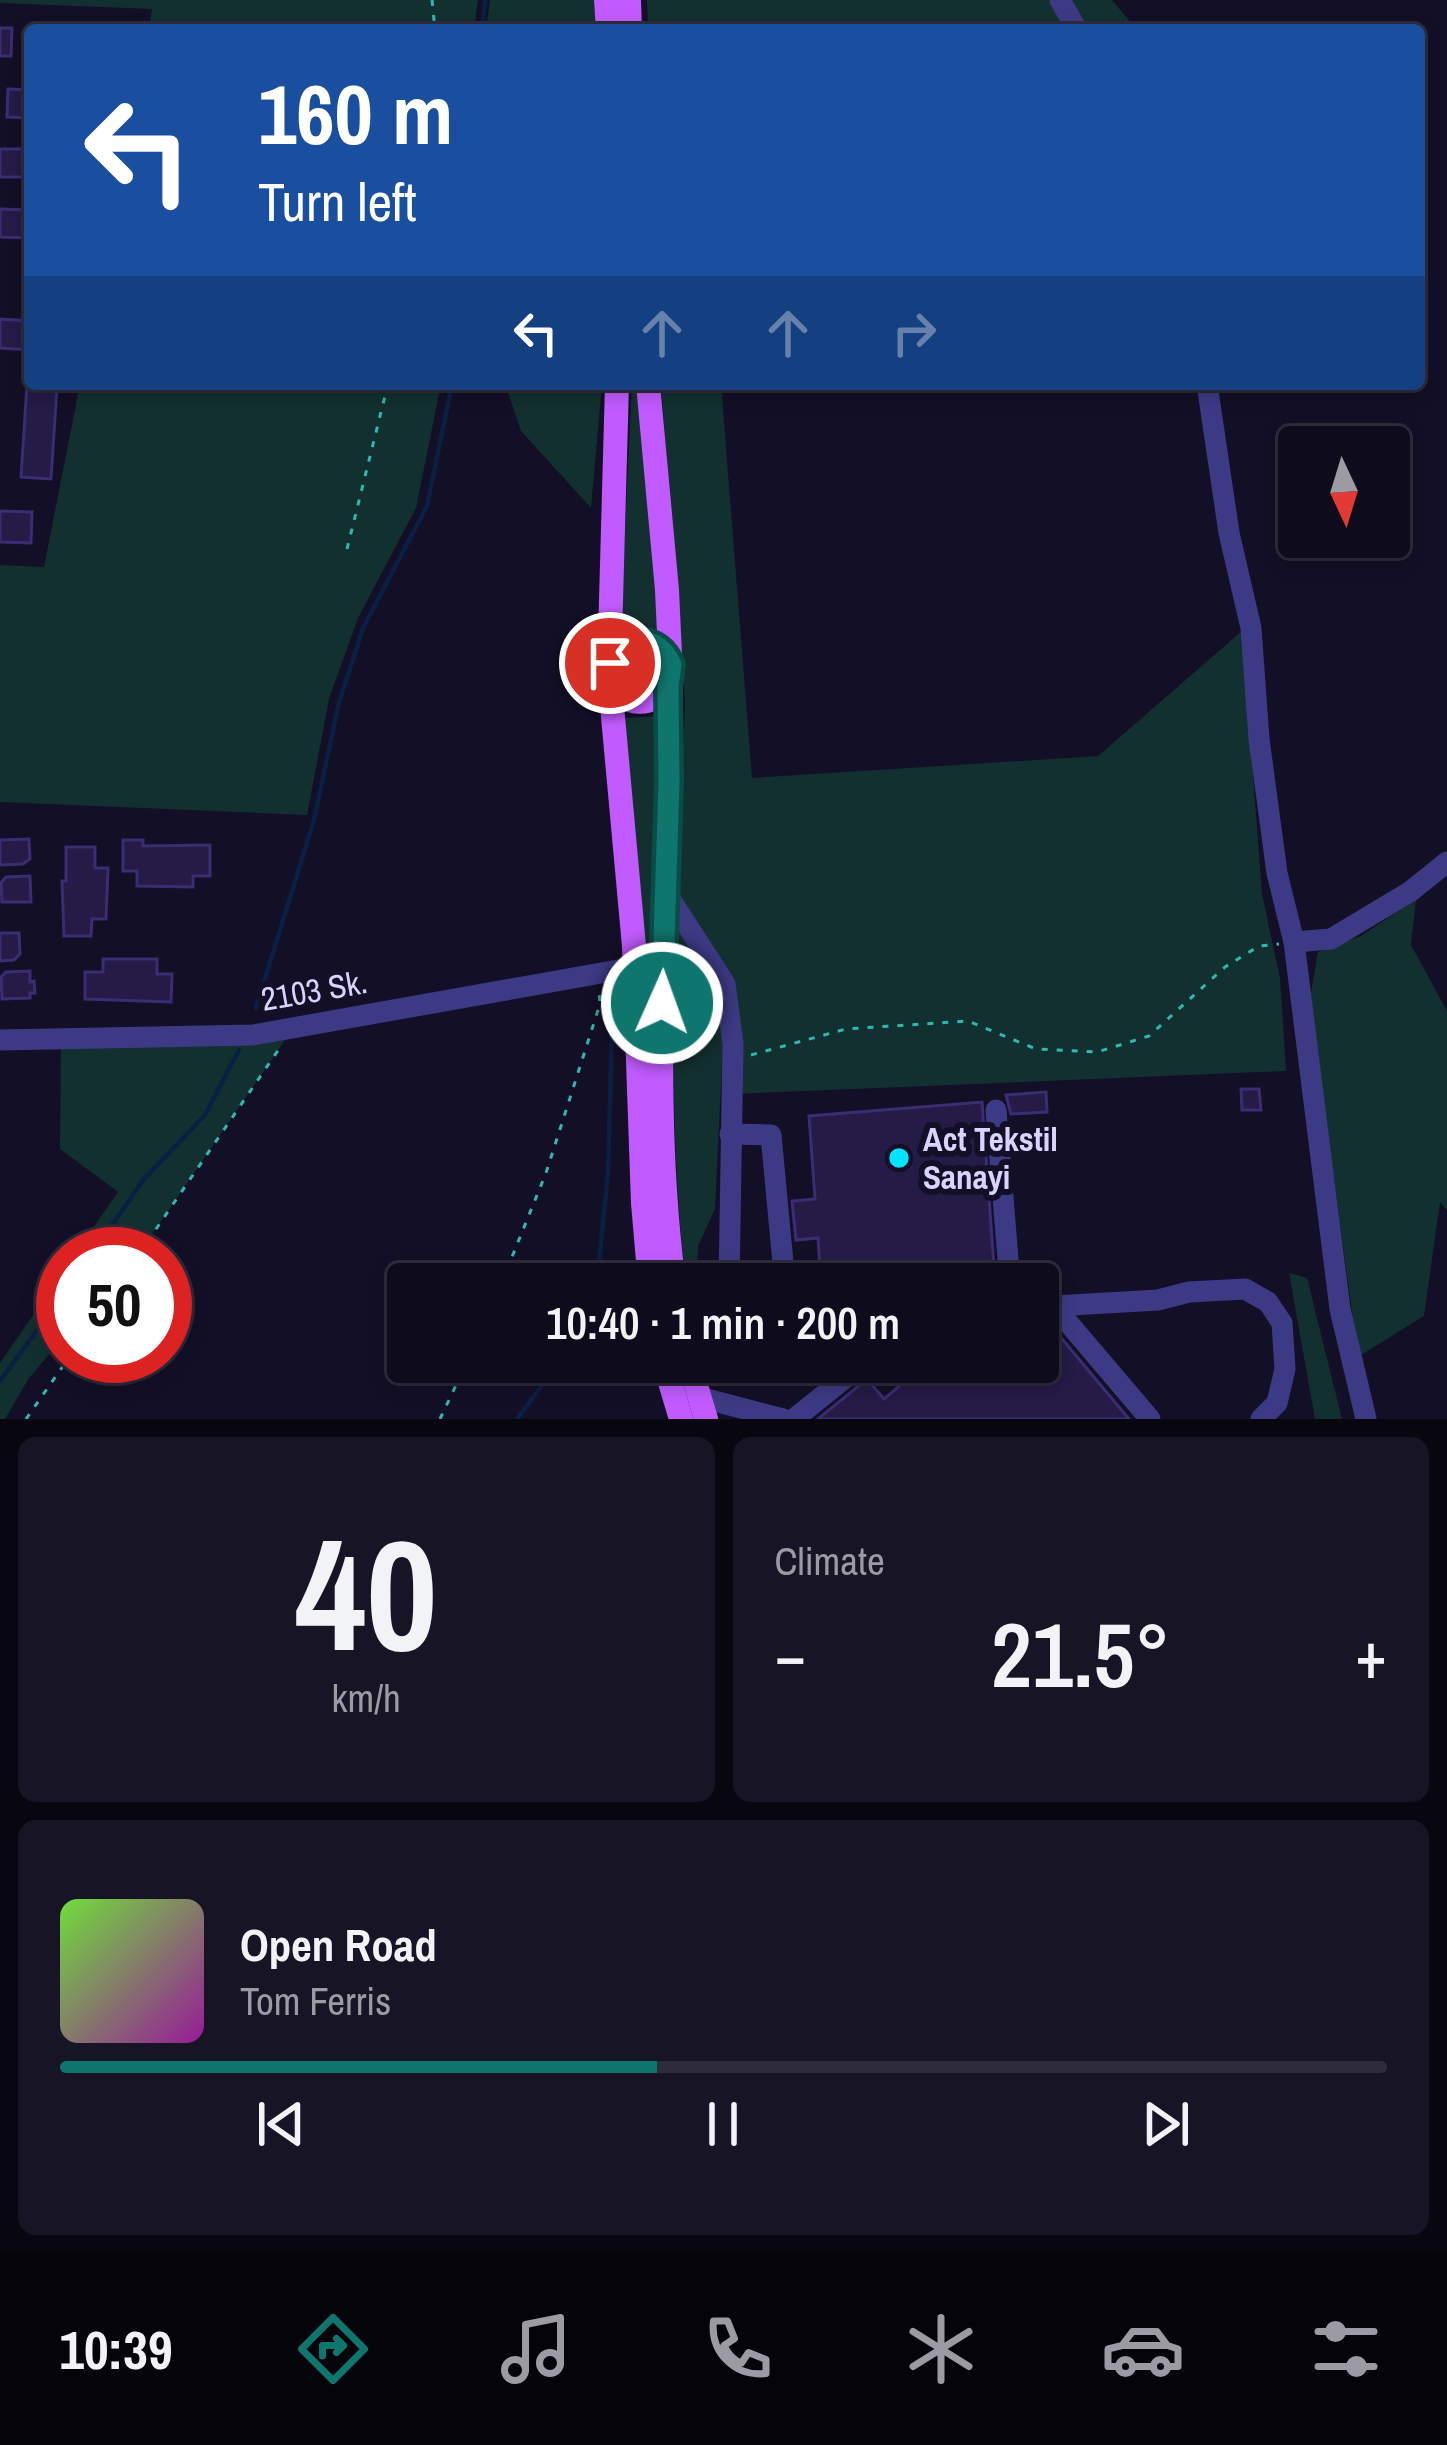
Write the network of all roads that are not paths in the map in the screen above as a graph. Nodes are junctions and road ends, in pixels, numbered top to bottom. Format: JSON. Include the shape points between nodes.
{"nodes":[{"id":1,"x":617,"y":390,"type":"edge"},
{"id":2,"x":648,"y":390,"type":"edge"},
{"id":3,"x":1208,"y":390,"type":"edge"},
{"id":4,"x":610,"y":673,"type":"junction"},
{"id":5,"x":670,"y":676,"type":"junction"},
{"id":6,"x":1447,"y":862,"type":"edge"},
{"id":7,"x":664,"y":891,"type":"junction"},
{"id":8,"x":1294,"y":942,"type":"junction"},
{"id":9,"x":635,"y":967,"type":"junction"},
{"id":10,"x":0,"y":1040,"type":"edge"},
{"id":11,"x":996,"y":1110,"type":"dead end"},
{"id":12,"x":730,"y":1134,"type":"junction"},
{"id":13,"x":648,"y":1263,"type":"edge"},
{"id":14,"x":672,"y":1263,"type":"edge"},
{"id":15,"x":729,"y":1263,"type":"edge"},
{"id":16,"x":783,"y":1263,"type":"edge"},
{"id":17,"x":1008,"y":1263,"type":"edge"},
{"id":18,"x":1059,"y":1305,"type":"edge"},
{"id":19,"x":1059,"y":1320,"type":"edge"},
{"id":20,"x":670,"y":1383,"type":"edge"},
{"id":21,"x":835,"y":1383,"type":"edge"},
{"id":22,"x":702,"y":1408,"type":"edge"},
{"id":23,"x":681,"y":1419,"type":"edge"},
{"id":24,"x":783,"y":1419,"type":"edge"},
{"id":25,"x":1150,"y":1419,"type":"edge"},
{"id":26,"x":1261,"y":1419,"type":"edge"},
{"id":27,"x":1366,"y":1419,"type":"edge"}],
"edges":[{"from":1,"to":4,"type":"main road"},
{"from":2,"to":5,"type":"main road"},
{"from":3,"to":8,"type":"street","via":[[1251,628],[1277,873]]},
{"from":4,"to":5,"type":"main road","via":[[623,698],[642,703]]},
{"from":4,"to":5,"type":"main road","via":[[621,647],[639,640],[659,647]]},
{"from":4,"to":9,"type":"main road"},
{"from":5,"to":7,"type":"main road"},
{"from":6,"to":8,"type":"street","via":[[1331,939]]},
{"from":7,"to":12,"type":"street","via":[[725,985],[733,1044]]},
{"from":7,"to":14,"type":"main road"},
{"from":8,"to":27,"type":"street","via":[[1340,1309]]},
{"from":9,"to":10,"type":"street","name":"2103 Sk.","via":[[253,1035]]},
{"from":9,"to":13,"type":"main road"},
{"from":11,"to":17,"type":"street"},
{"from":12,"to":15,"type":"street"},
{"from":12,"to":16,"type":"street","via":[[771,1135]]},
{"from":18,"to":26,"type":"street","via":[[1245,1289],[1282,1323],[1286,1370],[1277,1403]]},
{"from":19,"to":25,"type":"street"},
{"from":20,"to":23,"type":"main road"},
{"from":21,"to":24,"type":"street"},
{"from":22,"to":24,"type":"street"}]}
